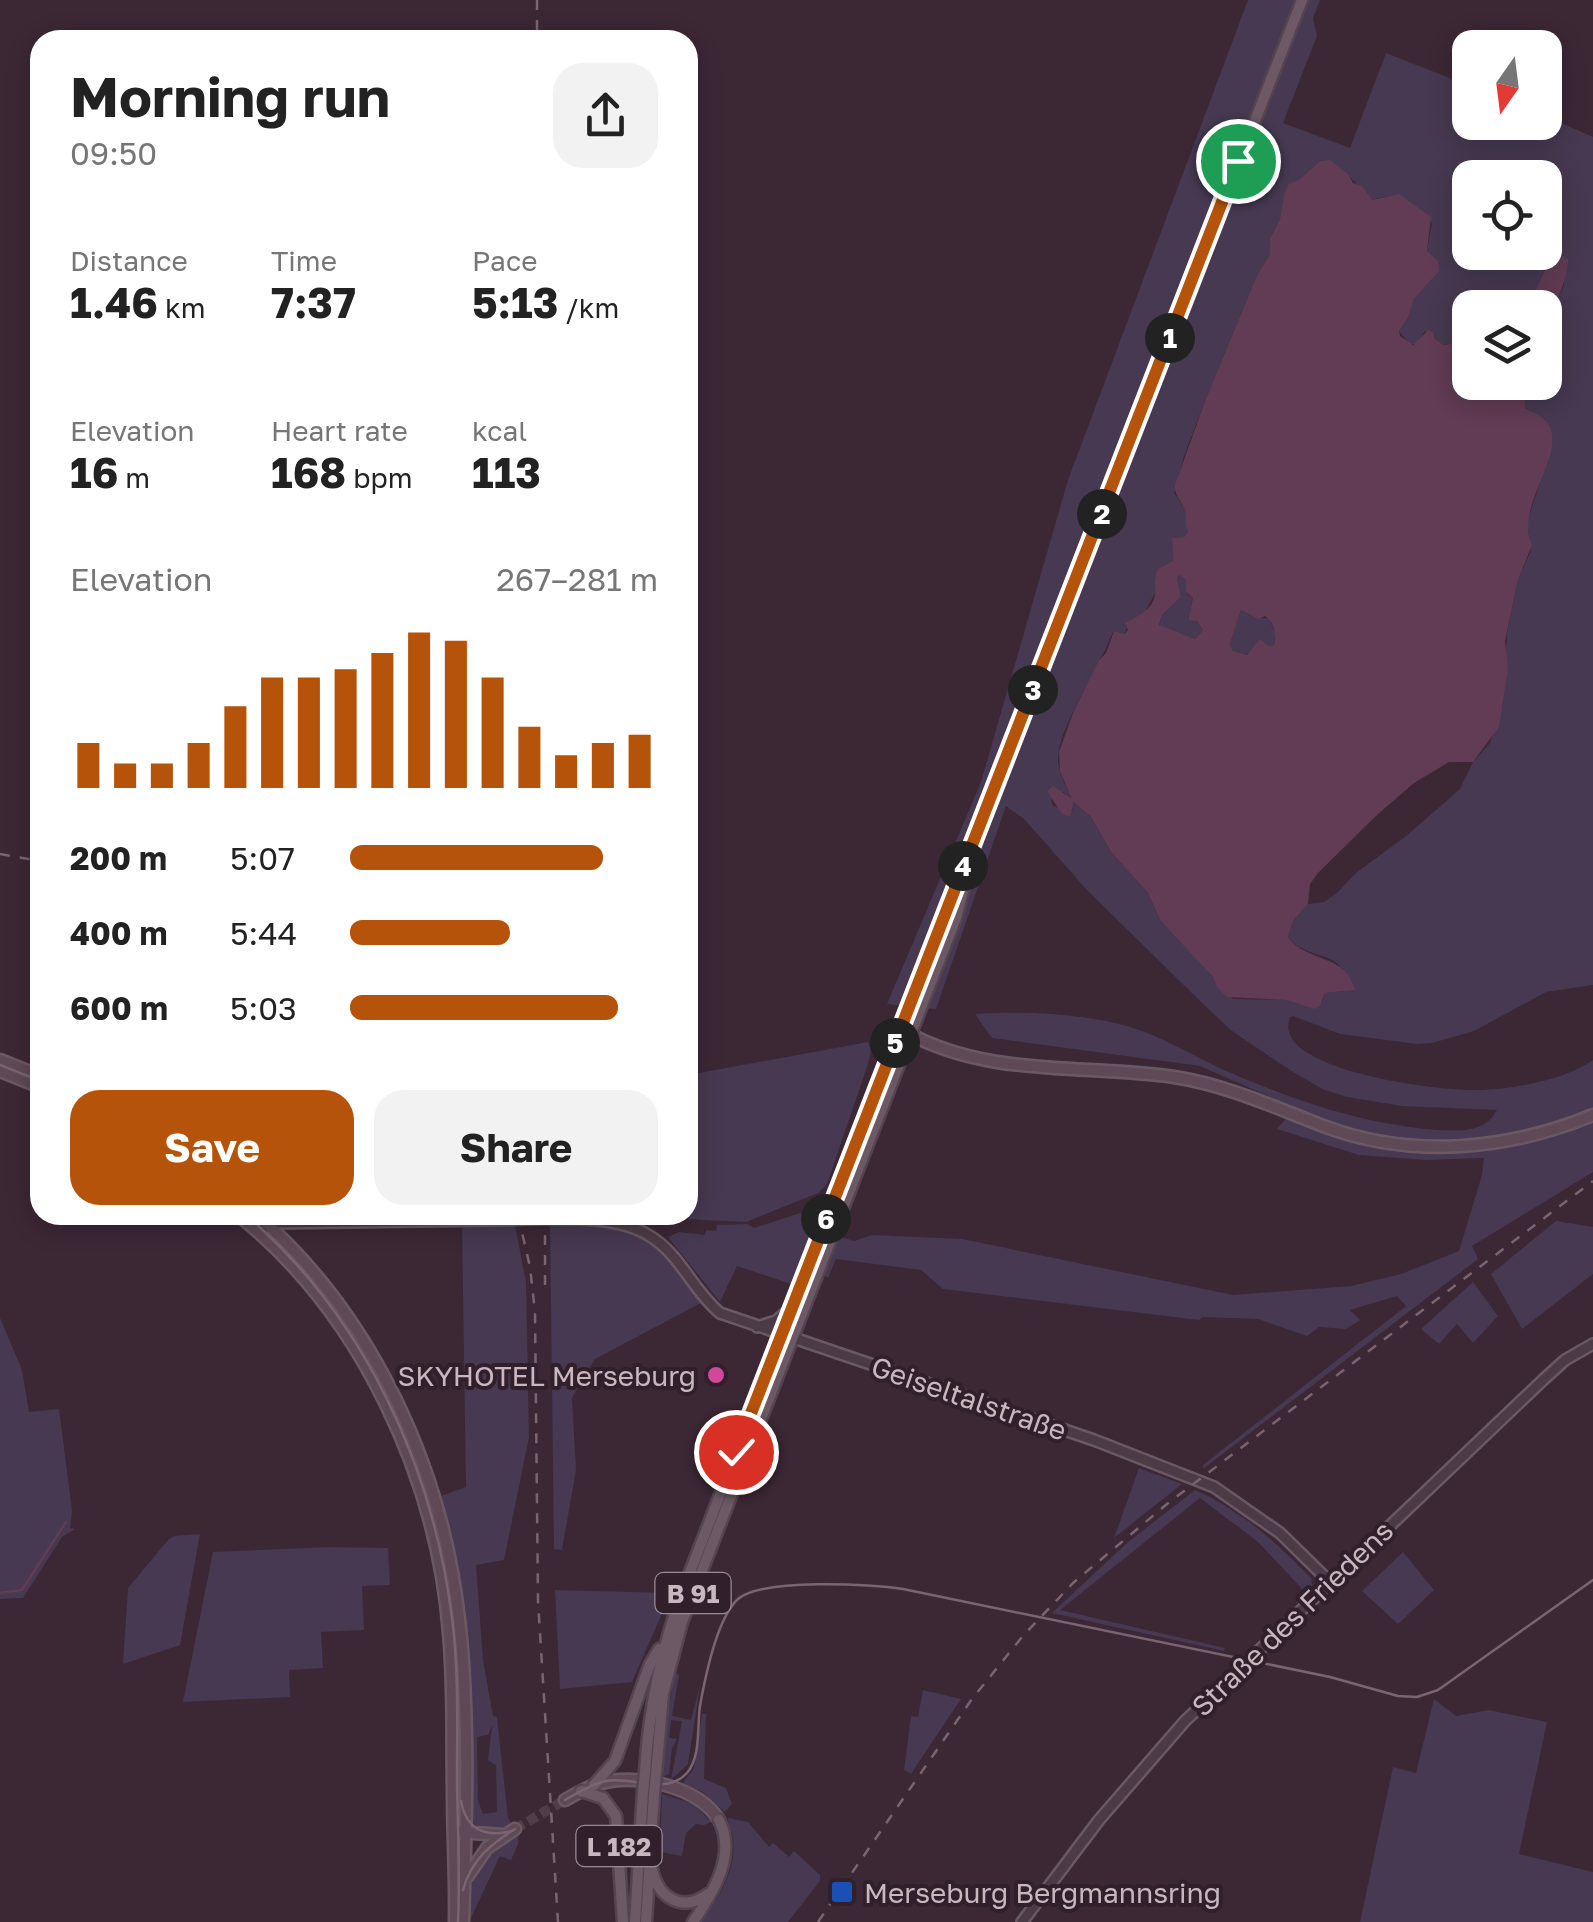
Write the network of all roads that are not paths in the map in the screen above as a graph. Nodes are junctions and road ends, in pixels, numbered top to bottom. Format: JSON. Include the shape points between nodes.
{"nodes":[{"id":1,"x":1302,"y":0,"type":"edge"},
{"id":2,"x":905,"y":1032,"type":"junction"},
{"id":3,"x":0,"y":1060,"type":"edge"},
{"id":4,"x":0,"y":1071,"type":"edge"},
{"id":5,"x":30,"y":1072,"type":"edge"},
{"id":6,"x":30,"y":1083,"type":"edge"},
{"id":7,"x":1593,"y":1115,"type":"edge"},
{"id":8,"x":258,"y":1225,"type":"edge"},
{"id":9,"x":262,"y":1225,"type":"edge"},
{"id":10,"x":310,"y":1225,"type":"edge"},
{"id":11,"x":621,"y":1225,"type":"edge"},
{"id":12,"x":264,"y":1228,"type":"junction"},
{"id":13,"x":792,"y":1306,"type":"junction"},
{"id":14,"x":754,"y":1327,"type":"junction"},
{"id":15,"x":786,"y":1337,"type":"junction"},
{"id":16,"x":1593,"y":1344,"type":"edge"},
{"id":17,"x":1330,"y":1582,"type":"junction"},
{"id":18,"x":663,"y":1645,"type":"junction"},
{"id":19,"x":650,"y":1773,"type":"junction"},
{"id":20,"x":594,"y":1785,"type":"junction"},
{"id":21,"x":582,"y":1791,"type":"junction"},
{"id":22,"x":649,"y":1793,"type":"junction"},
{"id":23,"x":564,"y":1800,"type":"tunnel mouth"},
{"id":24,"x":458,"y":1832,"type":"junction"},
{"id":25,"x":650,"y":1857,"type":"junction"},
{"id":26,"x":464,"y":1864,"type":"junction"},
{"id":27,"x":712,"y":1890,"type":"junction"},
{"id":28,"x":458,"y":1919,"type":"edge"},
{"id":29,"x":623,"y":1922,"type":"edge"},
{"id":30,"x":636,"y":1922,"type":"edge"},
{"id":31,"x":646,"y":1922,"type":"edge"},
{"id":32,"x":693,"y":1922,"type":"edge"},
{"id":33,"x":1022,"y":1922,"type":"edge"}],
"edges":[{"from":1,"to":2,"type":"main road","number":"B 91"},
{"from":2,"to":7,"type":"main road","via":[[1002,1064],[1175,1077],[1347,1134],[1398,1144],[1441,1148],[1516,1140]]},
{"from":2,"to":13,"type":"main road","number":"B 91"},
{"from":2,"to":15,"type":"main road","number":"B 91"},
{"from":3,"to":5,"type":"main road"},
{"from":4,"to":6,"type":"main road"},
{"from":8,"to":12,"type":"main road"},
{"from":9,"to":12,"type":"main road"},
{"from":10,"to":12,"type":"street","name":"Geiseltalstraße"},
{"from":11,"to":14,"type":"street","name":"Geiseltalstraße","via":[[656,1240],[714,1308]]},
{"from":12,"to":24,"type":"main road","via":[[342,1309],[380,1369],[434,1496],[462,1660]]},
{"from":13,"to":14,"type":"street","via":[[776,1322]]},
{"from":13,"to":15,"type":"main road","number":"B 91"},
{"from":14,"to":15,"type":"street","name":"Geiseltalstraße"},
{"from":15,"to":17,"type":"street","name":"Geiseltalstraße","via":[[1214,1487],[1265,1520]]},
{"from":15,"to":18,"type":"main road","number":"B 91"},
{"from":15,"to":19,"type":"main road","number":"B 91","via":[[682,1622]]},
{"from":16,"to":17,"type":"street","name":"Straße des Friedens","via":[[1565,1360]]},
{"from":17,"to":33,"type":"street","name":"Straße des Friedens","via":[[1185,1721]]},
{"from":18,"to":19,"type":"main road","number":"B 91","via":[[650,1710]]},
{"from":18,"to":20,"type":"main road","via":[[615,1760]]},
{"from":19,"to":22,"type":"main road","number":"B 91","bridge":true},
{"from":20,"to":21,"type":"main road","number":"L 182"},
{"from":20,"to":27,"type":"main road","number":"L 182","via":[[626,1780],[679,1789],[704,1802],[725,1835]]},
{"from":21,"to":23,"type":"main road","number":"L 182"},
{"from":21,"to":29,"type":"main road","number":"L 182","via":[[604,1798],[616,1816]]},
{"from":22,"to":25,"type":"main road","number":"B 91"},
{"from":22,"to":30,"type":"main road","number":"B 91"},
{"from":24,"to":26,"type":"main road"},
{"from":24,"to":26,"type":"main road","via":[[491,1836],[513,1830]]},
{"from":25,"to":27,"type":"main road","via":[[658,1888],[671,1900],[698,1901]]},
{"from":25,"to":31,"type":"main road","number":"B 91"},
{"from":26,"to":28,"type":"main road"},
{"from":27,"to":32,"type":"main road","number":"L 182"}]}
